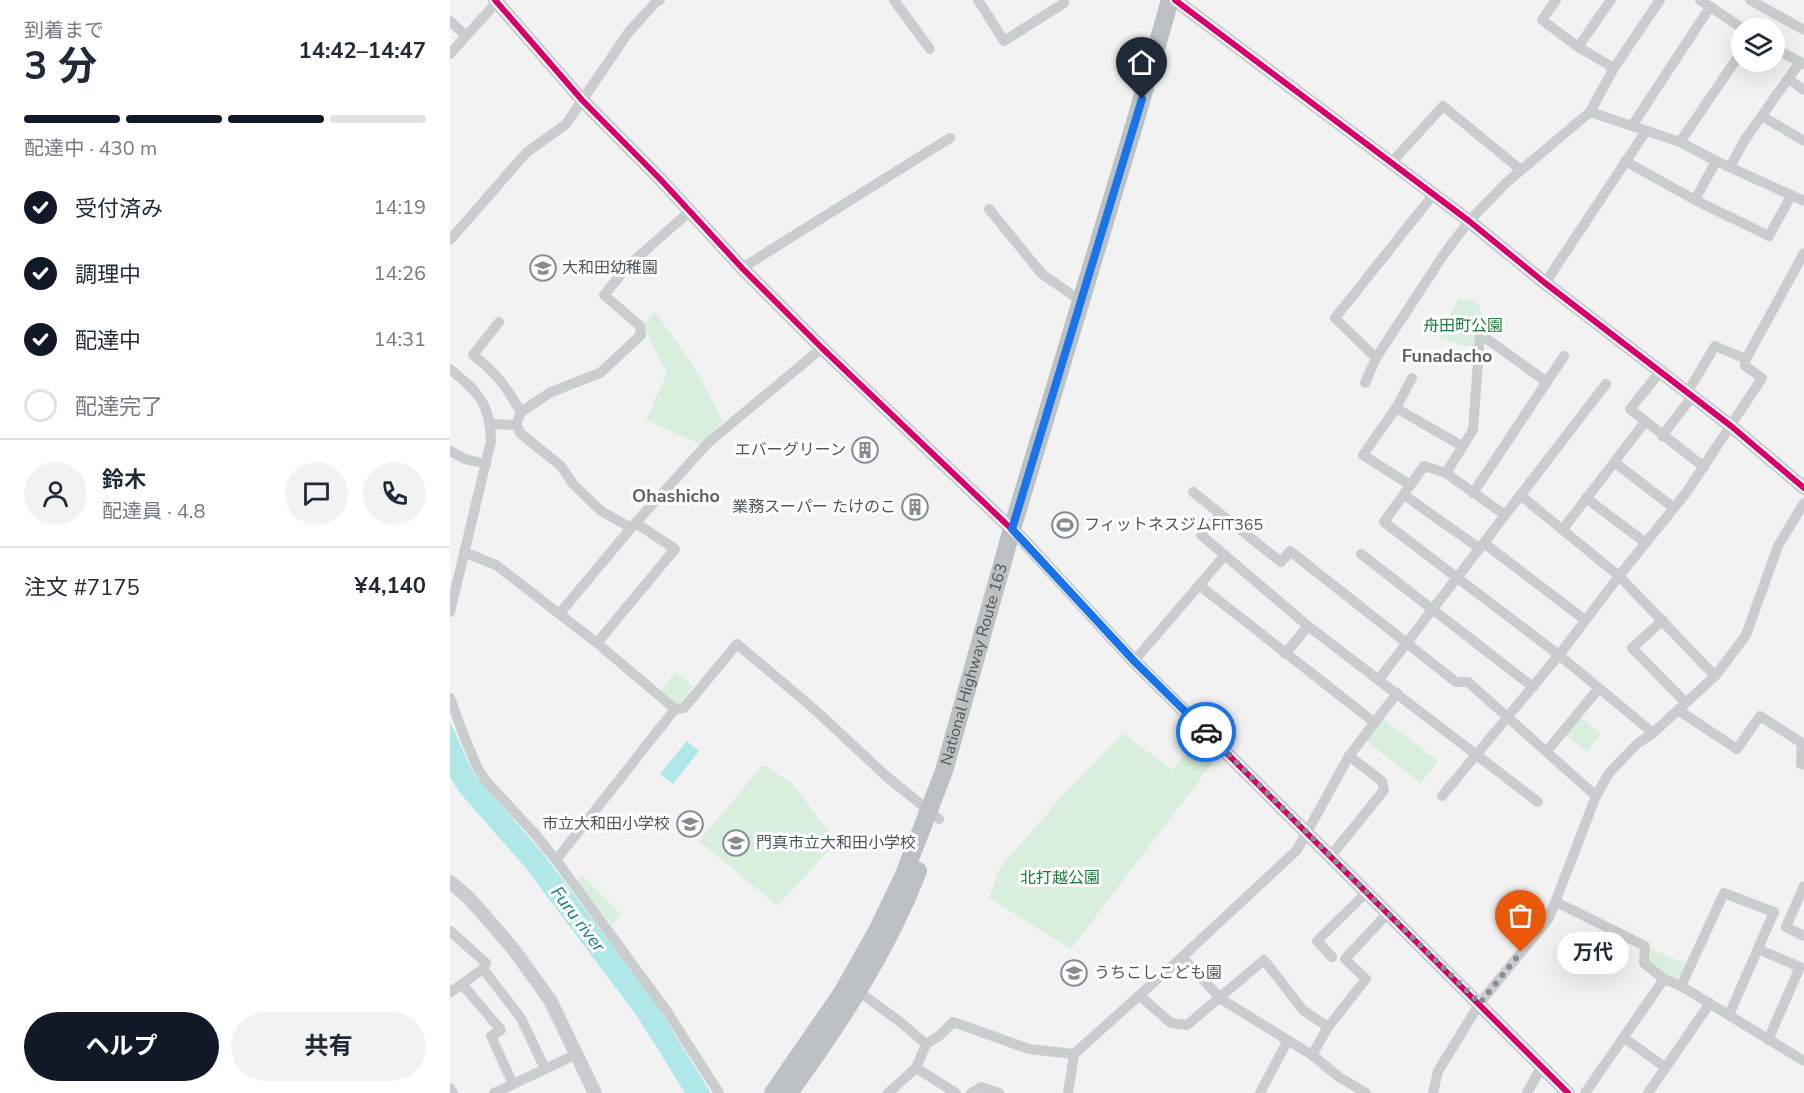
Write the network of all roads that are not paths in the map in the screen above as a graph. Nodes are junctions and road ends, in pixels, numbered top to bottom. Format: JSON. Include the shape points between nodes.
{"nodes":[{"id":1,"x":660,"y":0,"type":"edge"},
{"id":2,"x":894,"y":0,"type":"edge"},
{"id":3,"x":978,"y":0,"type":"edge"},
{"id":4,"x":1556,"y":0,"type":"edge"},
{"id":5,"x":1611,"y":0,"type":"edge"},
{"id":6,"x":1660,"y":0,"type":"edge"},
{"id":7,"x":1700,"y":0,"type":"edge"},
{"id":8,"x":1750,"y":0,"type":"edge"},
{"id":9,"x":496,"y":1,"type":"edge"},
{"id":10,"x":1177,"y":1,"type":"edge"},
{"id":11,"x":1064,"y":3,"type":"dead end"},
{"id":12,"x":1710,"y":7,"type":"junction"},
{"id":13,"x":450,"y":21,"type":"edge"},
{"id":14,"x":1731,"y":21,"type":"edge"},
{"id":15,"x":1804,"y":30,"type":"edge"},
{"id":16,"x":466,"y":36,"type":"junction"},
{"id":17,"x":1578,"y":47,"type":"junction"},
{"id":18,"x":930,"y":49,"type":"dead end"},
{"id":19,"x":450,"y":54,"type":"edge"},
{"id":20,"x":1785,"y":54,"type":"edge"},
{"id":21,"x":1802,"y":63,"type":"edge"},
{"id":22,"x":1731,"y":67,"type":"edge"},
{"id":23,"x":1614,"y":68,"type":"junction"},
{"id":24,"x":1788,"y":79,"type":"junction"},
{"id":25,"x":1804,"y":90,"type":"edge"},
{"id":26,"x":582,"y":100,"type":"junction"},
{"id":27,"x":1590,"y":112,"type":"junction"},
{"id":28,"x":1762,"y":116,"type":"junction"},
{"id":29,"x":1632,"y":126,"type":"junction"},
{"id":30,"x":1646,"y":131,"type":"junction"},
{"id":31,"x":950,"y":138,"type":"dead end"},
{"id":32,"x":1804,"y":141,"type":"edge"},
{"id":33,"x":1680,"y":142,"type":"junction"},
{"id":34,"x":1625,"y":161,"type":"junction"},
{"id":35,"x":1716,"y":161,"type":"junction"},
{"id":36,"x":1391,"y":163,"type":"junction"},
{"id":37,"x":1730,"y":167,"type":"junction"},
{"id":38,"x":1521,"y":170,"type":"junction"},
{"id":39,"x":1433,"y":195,"type":"junction"},
{"id":40,"x":1791,"y":196,"type":"junction"},
{"id":41,"x":1695,"y":200,"type":"junction"},
{"id":42,"x":1804,"y":201,"type":"edge"},
{"id":43,"x":989,"y":209,"type":"dead end"},
{"id":44,"x":690,"y":211,"type":"junction"},
{"id":45,"x":1470,"y":221,"type":"junction"},
{"id":46,"x":450,"y":240,"type":"edge"},
{"id":47,"x":1804,"y":253,"type":"edge"},
{"id":48,"x":742,"y":268,"type":"junction"},
{"id":49,"x":1545,"y":284,"type":"junction"},
{"id":50,"x":1081,"y":301,"type":"junction"},
{"id":51,"x":499,"y":322,"type":"dead end"},
{"id":52,"x":822,"y":348,"type":"junction"},
{"id":53,"x":1564,"y":356,"type":"dead end"},
{"id":54,"x":1376,"y":358,"type":"junction"},
{"id":55,"x":1746,"y":359,"type":"junction"},
{"id":56,"x":450,"y":369,"type":"edge"},
{"id":57,"x":1660,"y":372,"type":"junction"},
{"id":58,"x":1412,"y":378,"type":"dead end"},
{"id":59,"x":1547,"y":382,"type":"junction"},
{"id":60,"x":1365,"y":383,"type":"dead end"},
{"id":61,"x":1606,"y":384,"type":"dead end"},
{"id":62,"x":1690,"y":395,"type":"junction"},
{"id":63,"x":1396,"y":408,"type":"junction"},
{"id":64,"x":521,"y":412,"type":"junction"},
{"id":65,"x":1645,"y":422,"type":"junction"},
{"id":66,"x":491,"y":424,"type":"junction"},
{"id":67,"x":516,"y":425,"type":"junction"},
{"id":68,"x":1731,"y":426,"type":"junction"},
{"id":69,"x":1662,"y":436,"type":"junction"},
{"id":70,"x":1462,"y":446,"type":"junction"},
{"id":71,"x":450,"y":451,"type":"edge"},
{"id":72,"x":1614,"y":462,"type":"junction"},
{"id":73,"x":486,"y":464,"type":"junction"},
{"id":74,"x":1704,"y":467,"type":"junction"},
{"id":75,"x":1446,"y":473,"type":"junction"},
{"id":76,"x":1410,"y":485,"type":"junction"},
{"id":77,"x":1804,"y":488,"type":"edge"},
{"id":78,"x":1193,"y":492,"type":"dead end"},
{"id":79,"x":1473,"y":493,"type":"junction"},
{"id":80,"x":1404,"y":495,"type":"junction"},
{"id":81,"x":1521,"y":495,"type":"junction"},
{"id":82,"x":1586,"y":498,"type":"junction"},
{"id":83,"x":1674,"y":508,"type":"junction"},
{"id":84,"x":1802,"y":510,"type":"edge"},
{"id":85,"x":1220,"y":514,"type":"junction"},
{"id":86,"x":1505,"y":515,"type":"junction"},
{"id":87,"x":633,"y":526,"type":"junction"},
{"id":88,"x":1563,"y":529,"type":"junction"},
{"id":89,"x":1017,"y":534,"type":"junction"},
{"id":90,"x":1646,"y":543,"type":"junction"},
{"id":91,"x":1482,"y":546,"type":"junction"},
{"id":92,"x":466,"y":553,"type":"junction"},
{"id":93,"x":1361,"y":554,"type":"dead end"},
{"id":94,"x":1225,"y":555,"type":"junction"},
{"id":95,"x":1619,"y":576,"type":"junction"},
{"id":96,"x":1457,"y":578,"type":"junction"},
{"id":97,"x":1199,"y":585,"type":"junction"},
{"id":98,"x":1433,"y":608,"type":"junction"},
{"id":99,"x":450,"y":612,"type":"edge"},
{"id":100,"x":560,"y":614,"type":"junction"},
{"id":101,"x":1585,"y":620,"type":"junction"},
{"id":102,"x":1663,"y":620,"type":"junction"},
{"id":103,"x":1308,"y":626,"type":"junction"},
{"id":104,"x":597,"y":642,"type":"junction"},
{"id":105,"x":1407,"y":643,"type":"junction"},
{"id":106,"x":1285,"y":654,"type":"junction"},
{"id":107,"x":1559,"y":655,"type":"junction"},
{"id":108,"x":1134,"y":661,"type":"junction"},
{"id":109,"x":1715,"y":676,"type":"junction"},
{"id":110,"x":1379,"y":679,"type":"junction"},
{"id":111,"x":1533,"y":687,"type":"junction"},
{"id":112,"x":1599,"y":688,"type":"junction"},
{"id":113,"x":1396,"y":693,"type":"junction"},
{"id":114,"x":450,"y":698,"type":"edge"},
{"id":115,"x":1682,"y":706,"type":"junction"},
{"id":116,"x":675,"y":709,"type":"junction"},
{"id":117,"x":1508,"y":716,"type":"junction"},
{"id":118,"x":1376,"y":723,"type":"junction"},
{"id":119,"x":1653,"y":733,"type":"junction"},
{"id":120,"x":1547,"y":751,"type":"junction"},
{"id":121,"x":1476,"y":755,"type":"junction"},
{"id":122,"x":1349,"y":756,"type":"junction"},
{"id":123,"x":1804,"y":765,"type":"edge"},
{"id":124,"x":1442,"y":796,"type":"dead end"},
{"id":125,"x":1596,"y":796,"type":"junction"},
{"id":126,"x":1538,"y":802,"type":"dead end"},
{"id":127,"x":934,"y":816,"type":"junction"},
{"id":128,"x":1308,"y":832,"type":"junction"},
{"id":129,"x":1330,"y":857,"type":"junction"},
{"id":130,"x":556,"y":860,"type":"junction"},
{"id":131,"x":450,"y":882,"type":"edge"},
{"id":132,"x":1804,"y":886,"type":"edge"},
{"id":133,"x":1366,"y":893,"type":"junction"},
{"id":134,"x":1556,"y":902,"type":"junction"},
{"id":135,"x":1387,"y":914,"type":"junction"},
{"id":136,"x":450,"y":930,"type":"edge"},
{"id":137,"x":1804,"y":936,"type":"edge"},
{"id":138,"x":1758,"y":949,"type":"junction"},
{"id":139,"x":1182,"y":957,"type":"junction"},
{"id":140,"x":1332,"y":957,"type":"dead end"},
{"id":141,"x":1802,"y":968,"type":"edge"},
{"id":142,"x":483,"y":969,"type":"junction"},
{"id":143,"x":1664,"y":980,"type":"junction"},
{"id":144,"x":462,"y":984,"type":"junction"},
{"id":145,"x":1681,"y":986,"type":"junction"},
{"id":146,"x":450,"y":990,"type":"edge"},
{"id":147,"x":858,"y":991,"type":"junction"},
{"id":148,"x":1140,"y":996,"type":"junction"},
{"id":149,"x":1221,"y":999,"type":"junction"},
{"id":150,"x":1480,"y":1003,"type":"junction"},
{"id":151,"x":1710,"y":1003,"type":"junction"},
{"id":152,"x":1729,"y":1015,"type":"junction"},
{"id":153,"x":1328,"y":1027,"type":"junction"},
{"id":154,"x":1624,"y":1038,"type":"junction"},
{"id":155,"x":1288,"y":1040,"type":"junction"},
{"id":156,"x":1768,"y":1040,"type":"junction"},
{"id":157,"x":926,"y":1044,"type":"junction"},
{"id":158,"x":577,"y":1054,"type":"junction"},
{"id":159,"x":1074,"y":1054,"type":"junction"},
{"id":160,"x":1312,"y":1055,"type":"junction"},
{"id":161,"x":1804,"y":1061,"type":"edge"},
{"id":162,"x":1542,"y":1066,"type":"junction"},
{"id":163,"x":1665,"y":1067,"type":"junction"},
{"id":164,"x":916,"y":1068,"type":"junction"},
{"id":165,"x":545,"y":1069,"type":"junction"},
{"id":166,"x":513,"y":1084,"type":"junction"},
{"id":167,"x":450,"y":1088,"type":"edge"},
{"id":168,"x":453,"y":1093,"type":"edge"},
{"id":169,"x":494,"y":1093,"type":"edge"},
{"id":170,"x":595,"y":1093,"type":"edge"},
{"id":171,"x":719,"y":1093,"type":"edge"},
{"id":172,"x":773,"y":1093,"type":"edge"},
{"id":173,"x":789,"y":1093,"type":"edge"},
{"id":174,"x":888,"y":1093,"type":"edge"},
{"id":175,"x":956,"y":1093,"type":"edge"},
{"id":176,"x":971,"y":1093,"type":"edge"},
{"id":177,"x":999,"y":1093,"type":"edge"},
{"id":178,"x":1068,"y":1093,"type":"edge"},
{"id":179,"x":1260,"y":1093,"type":"edge"},
{"id":180,"x":1366,"y":1093,"type":"edge"},
{"id":181,"x":1433,"y":1093,"type":"edge"},
{"id":182,"x":1527,"y":1093,"type":"edge"},
{"id":183,"x":1568,"y":1093,"type":"edge"},
{"id":184,"x":1586,"y":1093,"type":"edge"},
{"id":185,"x":1648,"y":1093,"type":"edge"}],
"edges":[{"from":1,"to":26,"type":"street","via":[[628,33]]},
{"from":2,"to":18,"type":"street"},
{"from":3,"to":11,"type":"street","via":[[1004,41]]},
{"from":4,"to":17,"type":"street","via":[[1542,20]]},
{"from":5,"to":17,"type":"street"},
{"from":6,"to":23,"type":"street"},
{"from":7,"to":12,"type":"street"},
{"from":8,"to":15,"type":"street"},
{"from":9,"to":16,"type":"street"},
{"from":9,"to":26,"type":"street"},
{"from":10,"to":36,"type":"street"},
{"from":10,"to":50,"type":"highway","name":"National Highway Route 163","via":[[1136,119]]},
{"from":10,"to":89,"type":"highway","name":"National Highway Route 163"},
{"from":12,"to":14,"type":"street"},
{"from":12,"to":29,"type":"street"},
{"from":13,"to":16,"type":"street"},
{"from":16,"to":19,"type":"street"},
{"from":17,"to":23,"type":"street"},
{"from":20,"to":21,"type":"street"},
{"from":21,"to":24,"type":"street"},
{"from":22,"to":33,"type":"street"},
{"from":23,"to":27,"type":"street"},
{"from":24,"to":25,"type":"street"},
{"from":24,"to":28,"type":"street"},
{"from":26,"to":44,"type":"street"},
{"from":26,"to":46,"type":"street","via":[[566,124],[510,169]]},
{"from":27,"to":29,"type":"street"},
{"from":27,"to":38,"type":"street"},
{"from":28,"to":32,"type":"street"},
{"from":28,"to":37,"type":"street"},
{"from":29,"to":30,"type":"street"},
{"from":30,"to":33,"type":"street"},
{"from":30,"to":34,"type":"street"},
{"from":31,"to":48,"type":"street"},
{"from":33,"to":35,"type":"street"},
{"from":34,"to":41,"type":"street"},
{"from":34,"to":49,"type":"street"},
{"from":35,"to":37,"type":"street"},
{"from":35,"to":41,"type":"street"},
{"from":36,"to":38,"type":"street","via":[[1443,106]]},
{"from":36,"to":39,"type":"street"},
{"from":37,"to":40,"type":"street"},
{"from":38,"to":45,"type":"street"},
{"from":39,"to":45,"type":"street"},
{"from":39,"to":54,"type":"street","via":[[1335,318]]},
{"from":40,"to":41,"type":"street","via":[[1769,236]]},
{"from":40,"to":42,"type":"street"},
{"from":43,"to":50,"type":"street","via":[[1042,274]]},
{"from":44,"to":48,"type":"street"},
{"from":44,"to":64,"type":"street","via":[[628,266],[604,295],[640,326],[641,335],[600,373],[551,392]]},
{"from":45,"to":49,"type":"street"},
{"from":45,"to":54,"type":"street"},
{"from":47,"to":55,"type":"street"},
{"from":48,"to":52,"type":"street"},
{"from":49,"to":57,"type":"street"},
{"from":50,"to":89,"type":"highway","name":"National Highway Route 163"},
{"from":51,"to":64,"type":"street","via":[[473,355],[503,382]]},
{"from":52,"to":87,"type":"street","via":[[708,443]]},
{"from":52,"to":89,"type":"street"},
{"from":53,"to":59,"type":"street"},
{"from":54,"to":60,"type":"street"},
{"from":55,"to":62,"type":"street","via":[[1715,346]]},
{"from":55,"to":68,"type":"street","via":[[1745,366],[1762,378]]},
{"from":56,"to":66,"type":"street","via":[[484,402]]},
{"from":57,"to":62,"type":"street"},
{"from":57,"to":65,"type":"street","via":[[1630,409]]},
{"from":58,"to":63,"type":"street"},
{"from":59,"to":70,"type":"street","via":[[1480,334],[1473,430]]},
{"from":59,"to":79,"type":"street"},
{"from":61,"to":81,"type":"street"},
{"from":62,"to":68,"type":"street"},
{"from":62,"to":69,"type":"street"},
{"from":63,"to":70,"type":"street"},
{"from":63,"to":76,"type":"street","via":[[1363,455]]},
{"from":64,"to":67,"type":"street"},
{"from":65,"to":69,"type":"street"},
{"from":65,"to":72,"type":"street"},
{"from":66,"to":67,"type":"street"},
{"from":66,"to":73,"type":"street"},
{"from":67,"to":87,"type":"street","via":[[521,434],[561,466],[601,511]]},
{"from":68,"to":74,"type":"street"},
{"from":68,"to":77,"type":"street"},
{"from":69,"to":74,"type":"street"},
{"from":70,"to":75,"type":"street"},
{"from":71,"to":73,"type":"street"},
{"from":72,"to":82,"type":"street"},
{"from":72,"to":83,"type":"street"},
{"from":73,"to":92,"type":"street"},
{"from":74,"to":83,"type":"street"},
{"from":75,"to":76,"type":"street","via":[[1425,466]]},
{"from":75,"to":79,"type":"street"},
{"from":76,"to":80,"type":"street"},
{"from":78,"to":85,"type":"street"},
{"from":79,"to":86,"type":"street"},
{"from":80,"to":91,"type":"street"},
{"from":80,"to":96,"type":"street","via":[[1384,522]]},
{"from":81,"to":86,"type":"street"},
{"from":81,"to":88,"type":"street"},
{"from":82,"to":88,"type":"street"},
{"from":82,"to":90,"type":"street"},
{"from":83,"to":90,"type":"street"},
{"from":84,"to":109,"type":"street","via":[[1778,546],[1746,635]]},
{"from":85,"to":94,"type":"street","via":[[1201,535]]},
{"from":85,"to":105,"type":"street","via":[[1281,562],[1290,551]]},
{"from":86,"to":91,"type":"street"},
{"from":87,"to":100,"type":"street"},
{"from":87,"to":104,"type":"street","via":[[675,549]]},
{"from":88,"to":95,"type":"street"},
{"from":89,"to":108,"type":"street"},
{"from":89,"to":127,"type":"highway","name":"National Highway Route 163","via":[[967,732]]},
{"from":90,"to":95,"type":"street"},
{"from":91,"to":96,"type":"street"},
{"from":91,"to":101,"type":"street"},
{"from":92,"to":99,"type":"street"},
{"from":92,"to":100,"type":"street","via":[[496,565]]},
{"from":93,"to":98,"type":"street"},
{"from":94,"to":97,"type":"street"},
{"from":94,"to":103,"type":"street"},
{"from":95,"to":101,"type":"street"},
{"from":95,"to":102,"type":"street"},
{"from":96,"to":98,"type":"street"},
{"from":96,"to":107,"type":"street"},
{"from":97,"to":106,"type":"street"},
{"from":97,"to":108,"type":"street"},
{"from":98,"to":105,"type":"street"},
{"from":98,"to":111,"type":"street"},
{"from":100,"to":104,"type":"street"},
{"from":101,"to":107,"type":"street"},
{"from":102,"to":109,"type":"street"},
{"from":102,"to":115,"type":"street","via":[[1632,648]]},
{"from":103,"to":106,"type":"street"},
{"from":103,"to":110,"type":"street"},
{"from":104,"to":116,"type":"street"},
{"from":105,"to":110,"type":"street"},
{"from":105,"to":117,"type":"street","via":[[1456,682],[1468,682]]},
{"from":106,"to":118,"type":"street"},
{"from":107,"to":111,"type":"street"},
{"from":107,"to":112,"type":"street"},
{"from":108,"to":128,"type":"street"},
{"from":109,"to":115,"type":"street"},
{"from":110,"to":113,"type":"street"},
{"from":111,"to":117,"type":"street"},
{"from":112,"to":119,"type":"street"},
{"from":112,"to":120,"type":"street"},
{"from":113,"to":118,"type":"street"},
{"from":113,"to":121,"type":"street"},
{"from":114,"to":130,"type":"street","via":[[486,780]]},
{"from":115,"to":119,"type":"street"},
{"from":115,"to":123,"type":"street","via":[[1737,748],[1760,716],[1802,743]]},
{"from":116,"to":127,"type":"street","via":[[684,708],[737,644]]},
{"from":116,"to":130,"type":"street"},
{"from":117,"to":120,"type":"street"},
{"from":117,"to":121,"type":"street"},
{"from":118,"to":122,"type":"street"},
{"from":119,"to":125,"type":"street","via":[[1609,773]]},
{"from":120,"to":125,"type":"street"},
{"from":121,"to":124,"type":"street"},
{"from":121,"to":126,"type":"street"},
{"from":122,"to":128,"type":"street"},
{"from":122,"to":129,"type":"street","via":[[1382,781],[1384,790]]},
{"from":125,"to":134,"type":"street"},
{"from":127,"to":147,"type":"highway","name":"National Highway Route 163","via":[[914,884]]},
{"from":127,"to":172,"type":"highway","name":"National Highway Route 163","via":[[842,993]]},
{"from":128,"to":129,"type":"street"},
{"from":128,"to":139,"type":"street","via":[[1298,850]]},
{"from":129,"to":133,"type":"street"},
{"from":130,"to":171,"type":"street","via":[[666,1010]]},
{"from":131,"to":158,"type":"street","via":[[476,906],[534,976]]},
{"from":132,"to":137,"type":"street","via":[[1786,927]]},
{"from":133,"to":135,"type":"street"},
{"from":133,"to":140,"type":"street","via":[[1317,941]]},
{"from":134,"to":143,"type":"street","via":[[1646,946],[1644,963]]},
{"from":134,"to":150,"type":"street","via":[[1549,918]]},
{"from":135,"to":150,"type":"street"},
{"from":135,"to":153,"type":"street","via":[[1345,959],[1365,979]]},
{"from":136,"to":142,"type":"street","via":[[486,963]]},
{"from":138,"to":141,"type":"street"},
{"from":138,"to":145,"type":"street","via":[[1773,912],[1724,893]]},
{"from":138,"to":152,"type":"street"},
{"from":139,"to":148,"type":"street"},
{"from":139,"to":149,"type":"street"},
{"from":141,"to":156,"type":"street"},
{"from":142,"to":144,"type":"street"},
{"from":142,"to":165,"type":"street","via":[[521,1018]]},
{"from":143,"to":145,"type":"street"},
{"from":143,"to":154,"type":"street"},
{"from":144,"to":146,"type":"street"},
{"from":144,"to":166,"type":"street","via":[[501,1030],[491,1036]]},
{"from":145,"to":151,"type":"street"},
{"from":147,"to":157,"type":"street"},
{"from":147,"to":173,"type":"highway","name":"National Highway Route 163"},
{"from":148,"to":149,"type":"street","via":[[1171,1023],[1187,1025]]},
{"from":148,"to":159,"type":"street"},
{"from":149,"to":153,"type":"street","via":[[1264,960],[1303,1010]]},
{"from":149,"to":155,"type":"street"},
{"from":150,"to":162,"type":"street"},
{"from":150,"to":181,"type":"street","via":[[1438,1071]]},
{"from":151,"to":152,"type":"street"},
{"from":151,"to":163,"type":"street"},
{"from":152,"to":156,"type":"street"},
{"from":153,"to":160,"type":"street"},
{"from":154,"to":163,"type":"street"},
{"from":154,"to":184,"type":"street"},
{"from":155,"to":160,"type":"street"},
{"from":155,"to":179,"type":"street"},
{"from":156,"to":161,"type":"street"},
{"from":157,"to":159,"type":"street","via":[[953,1022],[1029,1049]]},
{"from":157,"to":164,"type":"street"},
{"from":158,"to":165,"type":"street"},
{"from":158,"to":170,"type":"street"},
{"from":159,"to":178,"type":"street"},
{"from":160,"to":180,"type":"street"},
{"from":162,"to":182,"type":"street"},
{"from":162,"to":183,"type":"street"},
{"from":163,"to":185,"type":"street"},
{"from":164,"to":174,"type":"street"},
{"from":164,"to":175,"type":"street"},
{"from":165,"to":166,"type":"street"},
{"from":166,"to":169,"type":"street"},
{"from":167,"to":168,"type":"street"},
{"from":176,"to":177,"type":"street","via":[[981,1087]]}]}
